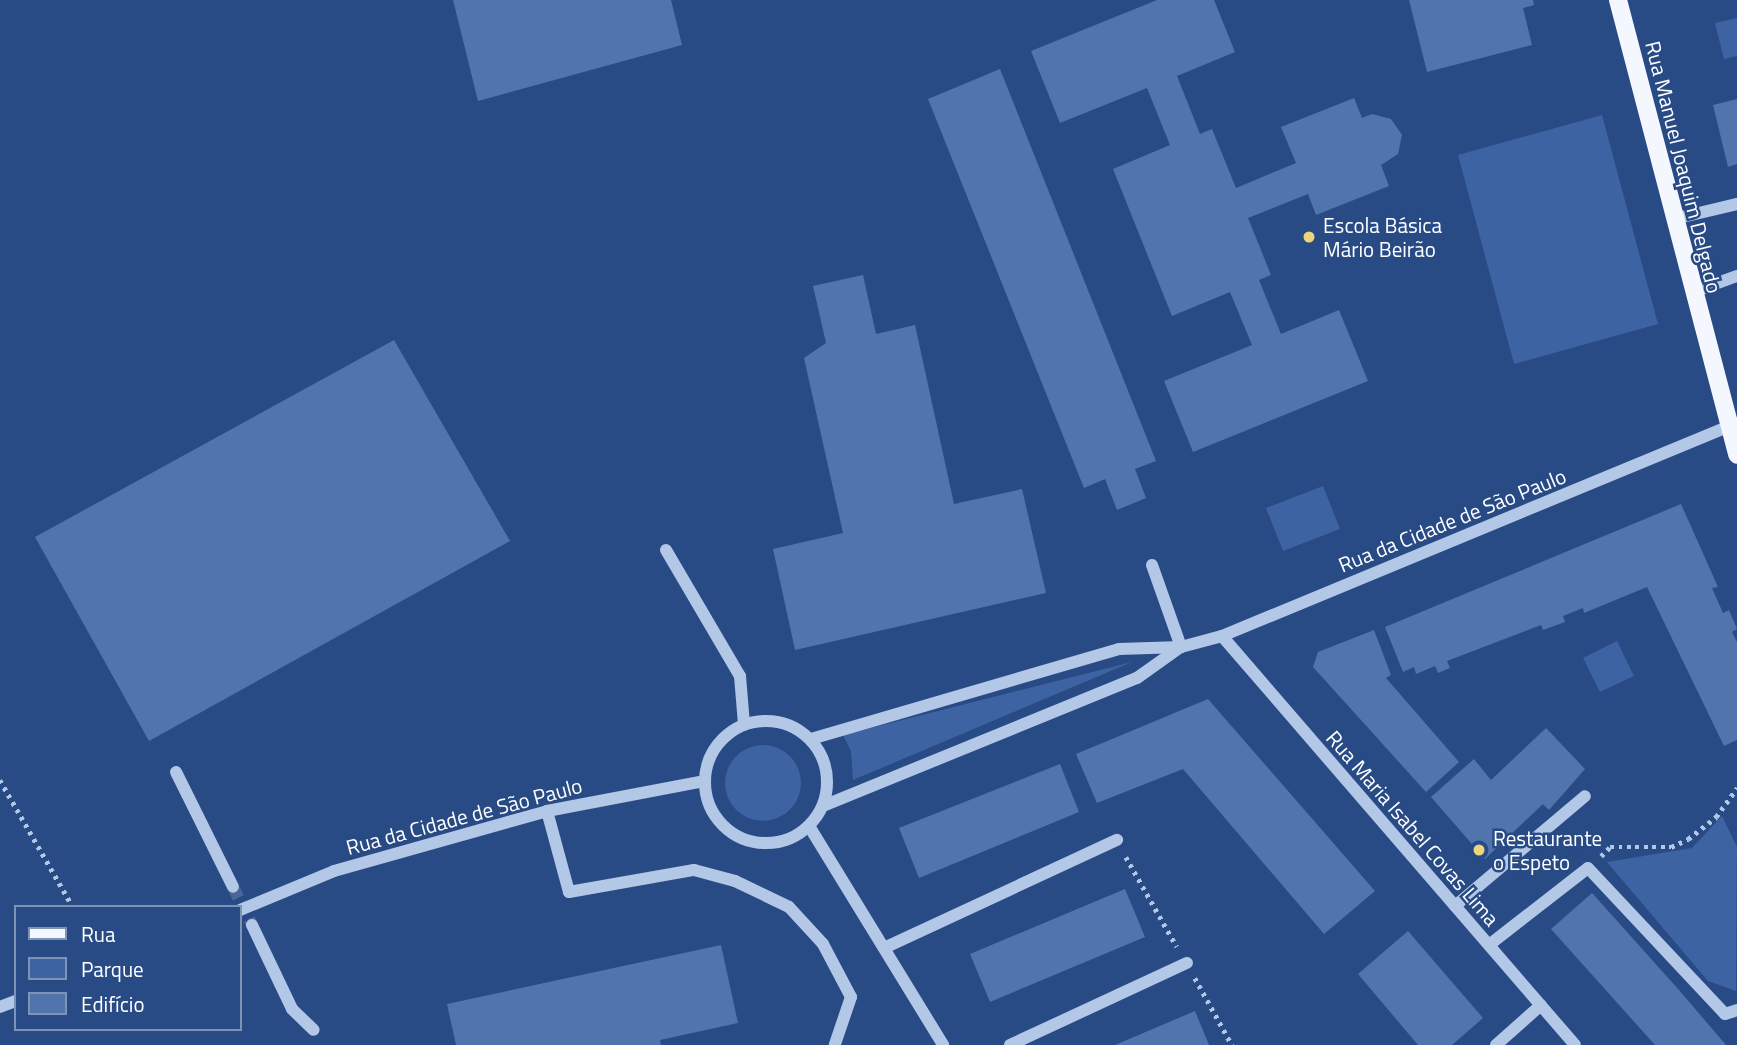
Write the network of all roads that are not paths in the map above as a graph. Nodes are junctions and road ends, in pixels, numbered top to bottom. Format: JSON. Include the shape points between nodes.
{"nodes":[{"id":1,"x":1618,"y":0,"type":"edge"},
{"id":2,"x":1737,"y":204,"type":"edge"},
{"id":3,"x":1674,"y":219,"type":"junction"},
{"id":4,"x":1737,"y":276,"type":"edge"},
{"id":5,"x":1693,"y":292,"type":"junction"},
{"id":6,"x":1732,"y":425,"type":"edge"},
{"id":7,"x":1737,"y":455,"type":"edge"},
{"id":8,"x":666,"y":550,"type":"dead end"},
{"id":9,"x":1152,"y":565,"type":"dead end"},
{"id":10,"x":1222,"y":636,"type":"junction"},
{"id":11,"x":1181,"y":647,"type":"junction"},
{"id":12,"x":744,"y":724,"type":"junction"},
{"id":13,"x":811,"y":739,"type":"junction"},
{"id":14,"x":176,"y":772,"type":"dead end"},
{"id":15,"x":705,"y":781,"type":"junction"},
{"id":16,"x":1586,"y":796,"type":"dead end"},
{"id":17,"x":823,"y":806,"type":"junction"},
{"id":18,"x":547,"y":811,"type":"junction"},
{"id":19,"x":809,"y":826,"type":"junction"},
{"id":20,"x":1117,"y":840,"type":"road end"},
{"id":21,"x":233,"y":887,"type":"tunnel mouth"},
{"id":22,"x":1455,"y":906,"type":"junction"},
{"id":23,"x":242,"y":909,"type":"edge"},
{"id":24,"x":252,"y":925,"type":"tunnel mouth"},
{"id":25,"x":1489,"y":945,"type":"junction"},
{"id":26,"x":884,"y":947,"type":"junction"},
{"id":27,"x":1187,"y":963,"type":"road end"},
{"id":28,"x":1541,"y":1005,"type":"junction"},
{"id":29,"x":1737,"y":1010,"type":"edge"},
{"id":30,"x":314,"y":1030,"type":"dead end"},
{"id":31,"x":835,"y":1044,"type":"edge"},
{"id":32,"x":943,"y":1045,"type":"edge"},
{"id":33,"x":1010,"y":1045,"type":"edge"},
{"id":34,"x":1496,"y":1045,"type":"edge"},
{"id":35,"x":1575,"y":1045,"type":"edge"}],
"edges":[{"from":1,"to":3,"type":"main road","name":"Rua Manuel Joaquim Delgado"},
{"from":2,"to":3,"type":"street"},
{"from":3,"to":5,"type":"main road","name":"Rua Manuel Joaquim Delgado"},
{"from":4,"to":5,"type":"street"},
{"from":5,"to":6,"type":"main road","name":"Rua Manuel Joaquim Delgado"},
{"from":6,"to":7,"type":"main road","name":"Rua Manuel Joaquim Delgado"},
{"from":6,"to":10,"type":"street","name":"Rua da Cidade de São Paulo"},
{"from":8,"to":12,"type":"street","via":[[740,676]]},
{"from":9,"to":11,"type":"street"},
{"from":10,"to":11,"type":"street","name":"Rua da Cidade de São Paulo"},
{"from":10,"to":22,"type":"street","name":"Rua Maria Isabel Covas Lima"},
{"from":11,"to":13,"type":"street","name":"Rua da Cidade de São Paulo","via":[[1119,649]]},
{"from":11,"to":17,"type":"street","name":"Rua da Cidade de São Paulo","via":[[1137,678]]},
{"from":12,"to":13,"type":"street","via":[[767,720],[791,725]]},
{"from":12,"to":15,"type":"street","via":[[723,738],[710,758]]},
{"from":13,"to":17,"type":"street","via":[[824,759],[828,783]]},
{"from":14,"to":21,"type":"street"},
{"from":15,"to":18,"type":"street","name":"Rua da Cidade de São Paulo"},
{"from":15,"to":19,"type":"street","via":[[709,805],[722,825],[742,839],[765,844],[789,840]]},
{"from":16,"to":22,"type":"street"},
{"from":17,"to":19,"type":"street"},
{"from":18,"to":23,"type":"street","name":"Rua da Cidade de São Paulo","via":[[334,871]]},
{"from":18,"to":31,"type":"street","via":[[569,892],[694,870],[735,881],[789,907],[823,944],[851,997]]},
{"from":19,"to":26,"type":"street"},
{"from":20,"to":26,"type":"street"},
{"from":22,"to":25,"type":"street","name":"Rua Maria Isabel Covas Lima"},
{"from":24,"to":30,"type":"street","via":[[292,1009]]},
{"from":25,"to":28,"type":"street","name":"Rua Maria Isabel Covas Lima"},
{"from":25,"to":29,"type":"street","via":[[1588,868],[1724,1014]]},
{"from":26,"to":32,"type":"street"},
{"from":27,"to":33,"type":"street"},
{"from":28,"to":34,"type":"street"},
{"from":28,"to":35,"type":"street","name":"Rua Maria Isabel Covas Lima"}]}
